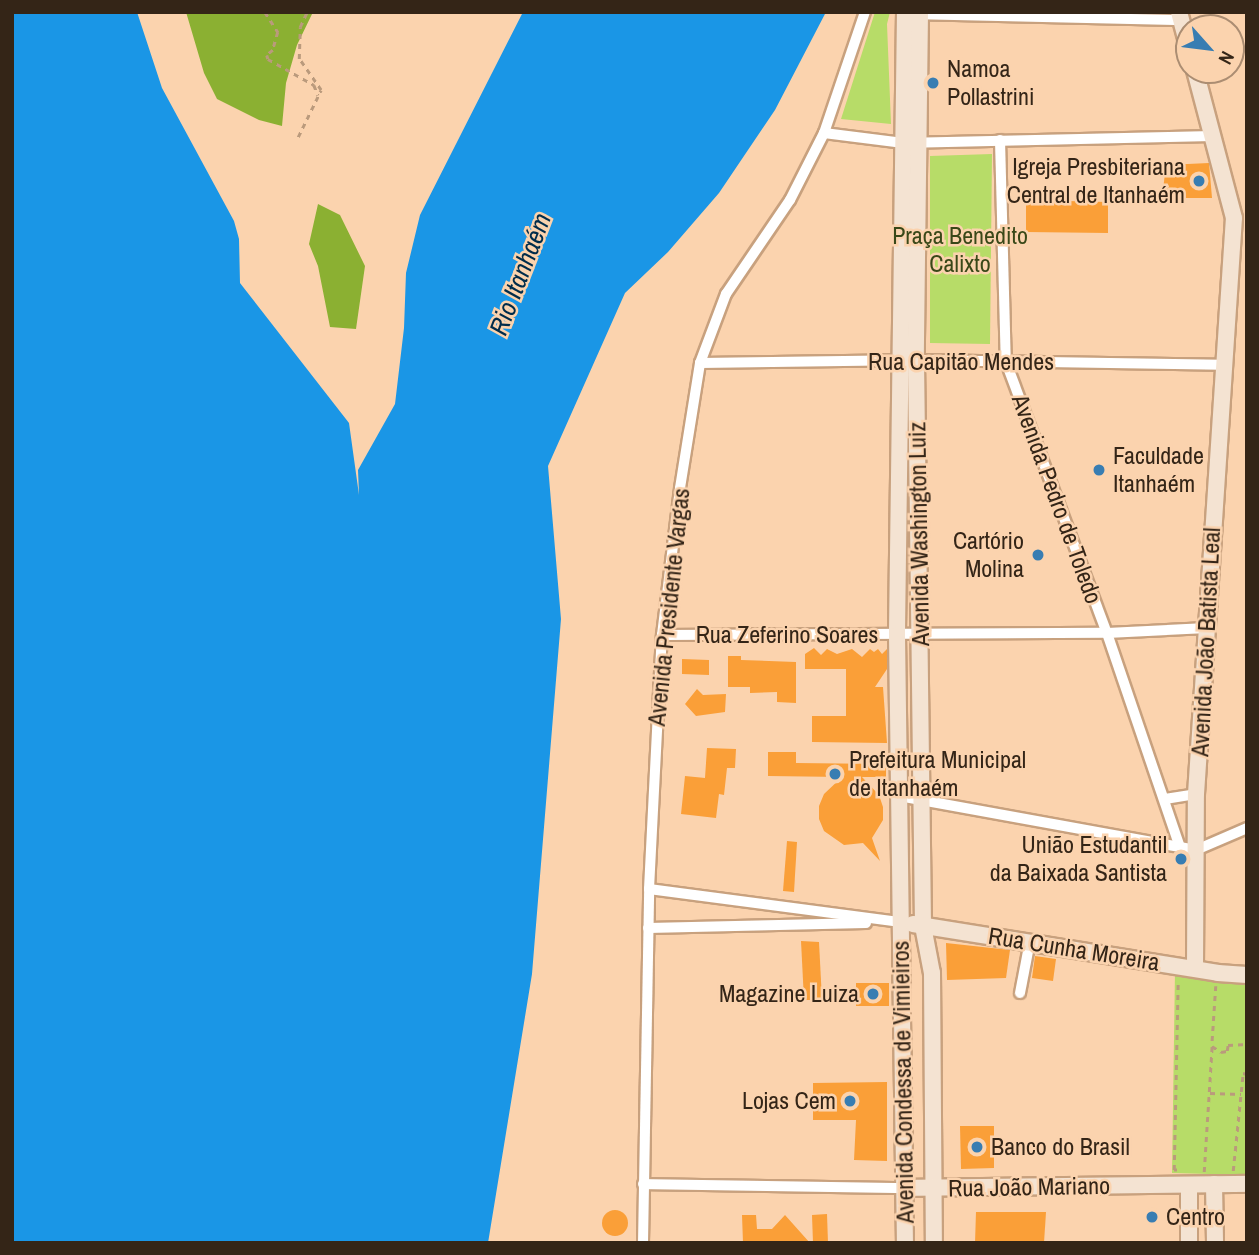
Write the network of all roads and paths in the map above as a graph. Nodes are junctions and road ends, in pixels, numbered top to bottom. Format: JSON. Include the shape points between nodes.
{"nodes":[{"id":1,"x":265,"y":12,"type":"edge"},
{"id":2,"x":307,"y":12,"type":"edge"},
{"id":3,"x":865,"y":12,"type":"edge"},
{"id":4,"x":913,"y":13,"type":"edge"},
{"id":5,"x":1175,"y":16,"type":"edge"},
{"id":6,"x":1199,"y":84,"type":"edge"},
{"id":7,"x":318,"y":96,"type":"junction"},
{"id":8,"x":824,"y":133,"type":"junction"},
{"id":9,"x":298,"y":136,"type":"dead end"},
{"id":10,"x":1213,"y":136,"type":"junction"},
{"id":11,"x":1000,"y":141,"type":"junction"},
{"id":12,"x":910,"y":142,"type":"junction"},
{"id":13,"x":1240,"y":217,"type":"edge"},
{"id":14,"x":916,"y":360,"type":"junction"},
{"id":15,"x":899,"y":361,"type":"junction"},
{"id":16,"x":1006,"y":362,"type":"junction"},
{"id":17,"x":700,"y":363,"type":"junction"},
{"id":18,"x":1222,"y":365,"type":"junction"},
{"id":19,"x":1207,"y":628,"type":"junction"},
{"id":20,"x":1107,"y":634,"type":"junction"},
{"id":21,"x":662,"y":635,"type":"junction"},
{"id":22,"x":897,"y":635,"type":"junction"},
{"id":23,"x":922,"y":635,"type":"junction"},
{"id":24,"x":1196,"y":794,"type":"junction"},
{"id":25,"x":899,"y":796,"type":"junction"},
{"id":26,"x":1165,"y":799,"type":"junction"},
{"id":27,"x":922,"y":800,"type":"junction"},
{"id":28,"x":1247,"y":828,"type":"edge"},
{"id":29,"x":1180,"y":847,"type":"junction"},
{"id":30,"x":1196,"y":850,"type":"junction"},
{"id":31,"x":649,"y":889,"type":"junction"},
{"id":32,"x":901,"y":922,"type":"junction"},
{"id":33,"x":923,"y":926,"type":"junction"},
{"id":34,"x":648,"y":928,"type":"junction"},
{"id":35,"x":1030,"y":941,"type":"junction"},
{"id":36,"x":1195,"y":968,"type":"junction"},
{"id":37,"x":1218,"y":973,"type":"junction"},
{"id":38,"x":1179,"y":975,"type":"dead end"},
{"id":39,"x":1247,"y":975,"type":"edge"},
{"id":40,"x":1020,"y":993,"type":"dead end"},
{"id":41,"x":1247,"y":1044,"type":"edge"},
{"id":42,"x":1212,"y":1046,"type":"junction"},
{"id":43,"x":1247,"y":1073,"type":"edge"},
{"id":44,"x":1209,"y":1093,"type":"junction"},
{"id":45,"x":1241,"y":1094,"type":"junction"},
{"id":46,"x":1213,"y":1176,"type":"edge"},
{"id":47,"x":643,"y":1184,"type":"junction"},
{"id":48,"x":906,"y":1188,"type":"junction"},
{"id":49,"x":934,"y":1188,"type":"junction"},
{"id":50,"x":643,"y":1243,"type":"edge"},
{"id":51,"x":905,"y":1243,"type":"edge"},
{"id":52,"x":934,"y":1243,"type":"edge"},
{"id":53,"x":1189,"y":1243,"type":"edge"},
{"id":54,"x":1215,"y":1243,"type":"edge"}],
"edges":[{"from":1,"to":7,"type":"path","via":[[278,32],[268,59],[313,85]]},
{"from":2,"to":7,"type":"path","via":[[300,27],[299,59],[321,90]]},
{"from":3,"to":8,"type":"street","name":"Avenida Presidente Vargas"},
{"from":4,"to":5,"type":"street"},
{"from":4,"to":12,"type":"main road"},
{"from":6,"to":10,"type":"main road","name":"Avenida João Batista Leal"},
{"from":7,"to":9,"type":"path"},
{"from":8,"to":12,"type":"street"},
{"from":8,"to":17,"type":"street","name":"Avenida Presidente Vargas","via":[[790,201],[726,294]]},
{"from":10,"to":11,"type":"street"},
{"from":10,"to":13,"type":"main road","name":"Avenida João Batista Leal"},
{"from":11,"to":12,"type":"street"},
{"from":11,"to":16,"type":"street","name":"Avenida Pedro de Toledo"},
{"from":12,"to":14,"type":"main road","name":"Avenida Washington Luiz"},
{"from":12,"to":15,"type":"main road","name":"Avenida Washington Luiz"},
{"from":13,"to":18,"type":"main road","name":"Avenida João Batista Leal"},
{"from":14,"to":15,"type":"street","name":"Rua Capitão Mendes"},
{"from":14,"to":16,"type":"street","name":"Rua Capitão Mendes"},
{"from":14,"to":23,"type":"main road","name":"Avenida Washington Luiz"},
{"from":15,"to":17,"type":"street","name":"Rua Capitão Mendes"},
{"from":15,"to":22,"type":"main road","name":"Avenida Washington Luiz"},
{"from":16,"to":18,"type":"street","name":"Rua Capitão Mendes"},
{"from":16,"to":20,"type":"street","name":"Avenida Pedro de Toledo"},
{"from":17,"to":21,"type":"street","name":"Avenida Presidente Vargas"},
{"from":18,"to":19,"type":"main road","name":"Avenida João Batista Leal"},
{"from":19,"to":20,"type":"street","name":"Rua Zeferino Soares"},
{"from":19,"to":24,"type":"main road","name":"Avenida João Batista Leal"},
{"from":20,"to":23,"type":"street","name":"Rua Zeferino Soares"},
{"from":20,"to":26,"type":"street","name":"Avenida Pedro de Toledo"},
{"from":21,"to":22,"type":"street","name":"Rua Zeferino Soares"},
{"from":21,"to":31,"type":"street","name":"Avenida Presidente Vargas"},
{"from":22,"to":23,"type":"street","name":"Rua Zeferino Soares"},
{"from":22,"to":25,"type":"main road","name":"Avenida Washington Luiz"},
{"from":23,"to":27,"type":"main road","name":"Avenida Washington Luiz"},
{"from":24,"to":26,"type":"street"},
{"from":24,"to":30,"type":"main road","name":"Avenida João Batista Leal"},
{"from":25,"to":27,"type":"street"},
{"from":25,"to":32,"type":"main road","name":"Avenida Washington Luiz"},
{"from":26,"to":29,"type":"street","name":"Avenida Pedro de Toledo"},
{"from":27,"to":29,"type":"street"},
{"from":27,"to":33,"type":"main road","name":"Avenida Washington Luiz"},
{"from":28,"to":30,"type":"street"},
{"from":29,"to":30,"type":"street"},
{"from":30,"to":36,"type":"main road","name":"Avenida João Batista Leal"},
{"from":31,"to":32,"type":"street"},
{"from":31,"to":34,"type":"street","name":"Avenida Presidente Vargas"},
{"from":32,"to":33,"type":"main road","name":"Rua Cunha Moreira"},
{"from":32,"to":34,"type":"street"},
{"from":32,"to":48,"type":"main road","name":"Avenida Condessa de Vimieiros"},
{"from":33,"to":35,"type":"main road","name":"Rua Cunha Moreira"},
{"from":33,"to":49,"type":"main road","name":"Avenida Condessa de Vimieiros","via":[[932,973]]},
{"from":34,"to":47,"type":"street","name":"Avenida Presidente Vargas"},
{"from":35,"to":36,"type":"main road","name":"Rua Cunha Moreira"},
{"from":35,"to":40,"type":"street"},
{"from":36,"to":37,"type":"main road","name":"Rua Cunha Moreira"},
{"from":37,"to":39,"type":"main road","name":"Rua Cunha Moreira"},
{"from":37,"to":42,"type":"path"},
{"from":38,"to":46,"type":"path","via":[[1174,1170]]},
{"from":41,"to":42,"type":"path","via":[[1228,1045],[1227,1051],[1221,1052]]},
{"from":42,"to":44,"type":"path"},
{"from":43,"to":45,"type":"path"},
{"from":44,"to":45,"type":"path"},
{"from":44,"to":46,"type":"path"},
{"from":45,"to":46,"type":"path"},
{"from":46,"to":49,"type":"main road","name":"Rua João Mariano"},
{"from":46,"to":53,"type":"main road"},
{"from":46,"to":54,"type":"main road"},
{"from":47,"to":48,"type":"street","name":"Rua João Mariano"},
{"from":47,"to":50,"type":"street","name":"Avenida Presidente Vargas"},
{"from":48,"to":49,"type":"main road","name":"Rua João Mariano"},
{"from":48,"to":51,"type":"main road","name":"Avenida Condessa de Vimieiros"},
{"from":49,"to":52,"type":"main road","name":"Avenida Condessa de Vimieiros"}]}
